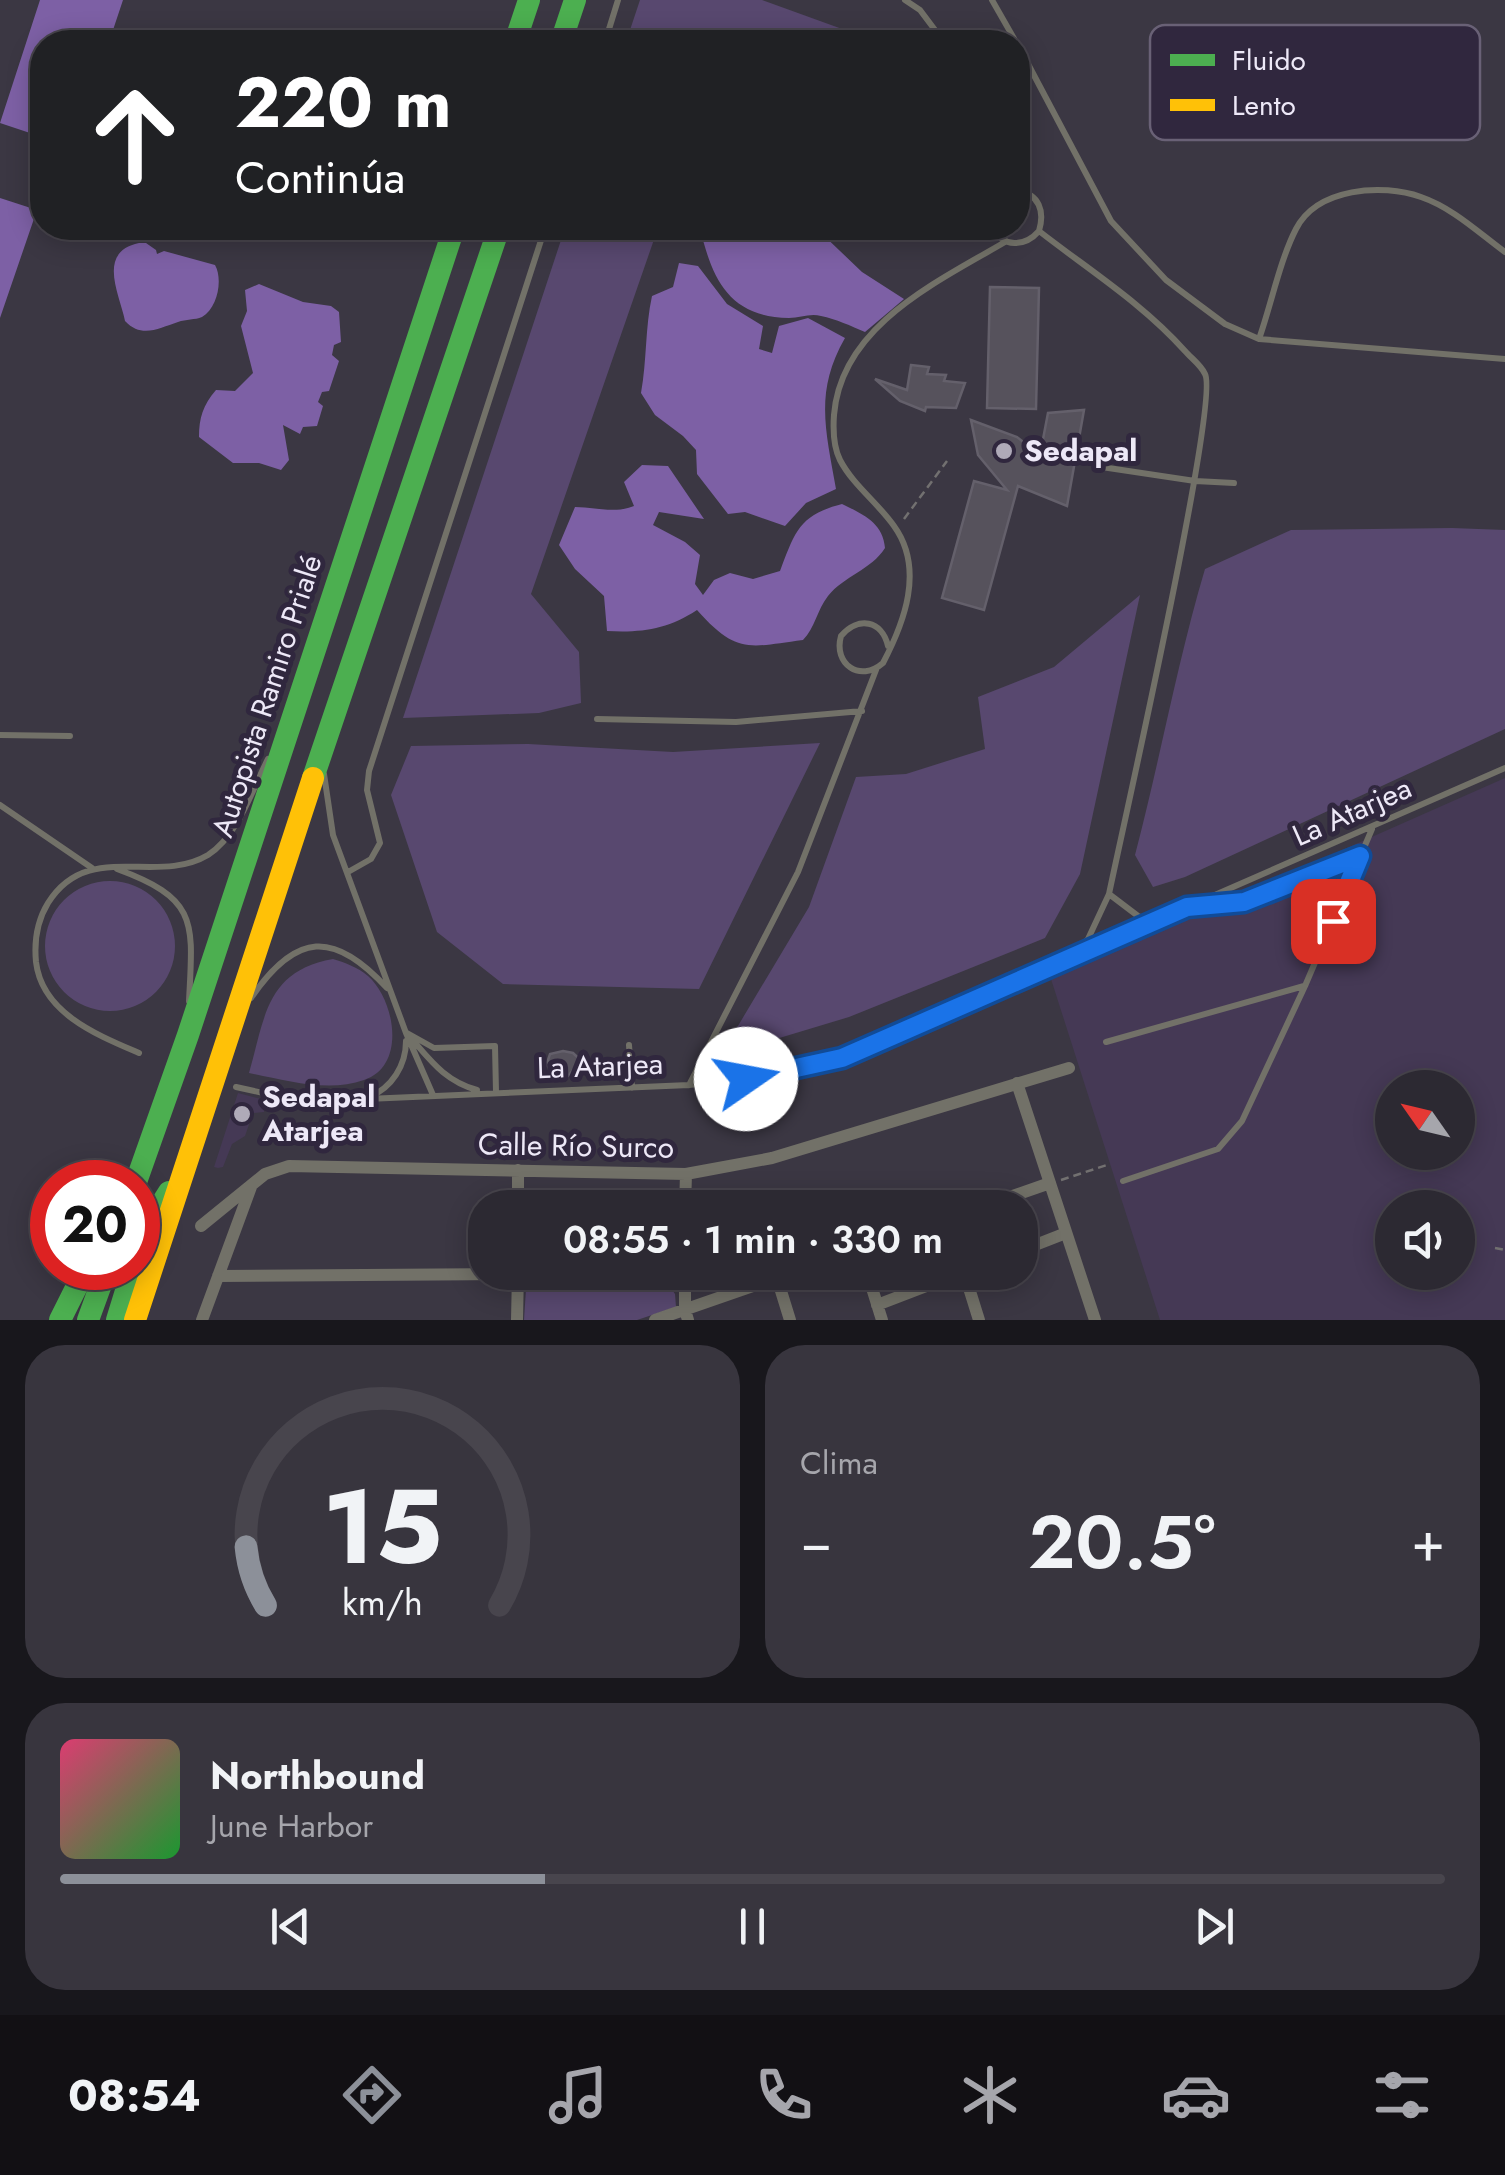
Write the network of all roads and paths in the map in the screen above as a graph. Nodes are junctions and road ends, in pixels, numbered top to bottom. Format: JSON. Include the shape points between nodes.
{"nodes":[{"id":1,"x":529,"y":0,"type":"edge"},
{"id":2,"x":574,"y":0,"type":"edge"},
{"id":3,"x":618,"y":0,"type":"edge"},
{"id":4,"x":905,"y":0,"type":"edge"},
{"id":5,"x":992,"y":0,"type":"edge"},
{"id":6,"x":519,"y":30,"type":"edge"},
{"id":7,"x":565,"y":30,"type":"edge"},
{"id":8,"x":608,"y":30,"type":"edge"},
{"id":9,"x":935,"y":30,"type":"edge"},
{"id":10,"x":1009,"y":30,"type":"edge"},
{"id":11,"x":1030,"y":68,"type":"edge"},
{"id":12,"x":1030,"y":196,"type":"edge"},
{"id":13,"x":1039,"y":230,"type":"junction"},
{"id":14,"x":1030,"y":238,"type":"edge"},
{"id":15,"x":450,"y":240,"type":"edge"},
{"id":16,"x":495,"y":240,"type":"edge"},
{"id":17,"x":541,"y":240,"type":"edge"},
{"id":18,"x":1027,"y":240,"type":"edge"},
{"id":19,"x":1005,"y":242,"type":"joint"},
{"id":20,"x":1505,"y":252,"type":"edge"},
{"id":21,"x":1259,"y":339,"type":"junction"},
{"id":22,"x":1505,"y":359,"type":"edge"},
{"id":23,"x":947,"y":461,"type":"dead end"},
{"id":24,"x":1095,"y":466,"type":"dead end"},
{"id":25,"x":1195,"y":481,"type":"junction"},
{"id":26,"x":1234,"y":483,"type":"dead end"},
{"id":27,"x":896,"y":528,"type":"junction"},
{"id":28,"x":888,"y":646,"type":"junction"},
{"id":29,"x":876,"y":669,"type":"junction"},
{"id":30,"x":294,"y":710,"type":"junction"},
{"id":31,"x":862,"y":711,"type":"junction"},
{"id":32,"x":596,"y":719,"type":"dead end"},
{"id":33,"x":0,"y":735,"type":"edge"},
{"id":34,"x":70,"y":736,"type":"dead end"},
{"id":35,"x":324,"y":743,"type":"junction"},
{"id":36,"x":1505,"y":768,"type":"edge"},
{"id":37,"x":0,"y":805,"type":"edge"},
{"id":38,"x":1372,"y":829,"type":"junction"},
{"id":39,"x":1360,"y":856,"type":"junction"},
{"id":40,"x":111,"y":866,"type":"junction"},
{"id":41,"x":93,"y":868,"type":"junction"},
{"id":42,"x":348,"y":872,"type":"junction"},
{"id":43,"x":1109,"y":894,"type":"junction"},
{"id":44,"x":1187,"y":907,"type":"junction"},
{"id":45,"x":1154,"y":921,"type":"junction"},
{"id":46,"x":1065,"y":962,"type":"junction"},
{"id":47,"x":1306,"y":986,"type":"junction"},
{"id":48,"x":390,"y":990,"type":"junction"},
{"id":49,"x":406,"y":1033,"type":"junction"},
{"id":50,"x":188,"y":1035,"type":"junction"},
{"id":51,"x":1106,"y":1042,"type":"dead end"},
{"id":52,"x":629,"y":1044,"type":"dead end"},
{"id":53,"x":224,"y":1047,"type":"junction"},
{"id":54,"x":139,"y":1052,"type":"dead end"},
{"id":55,"x":1069,"y":1068,"type":"dead end"},
{"id":56,"x":1018,"y":1084,"type":"junction"},
{"id":57,"x":689,"y":1085,"type":"junction"},
{"id":58,"x":236,"y":1087,"type":"dead end"},
{"id":59,"x":632,"y":1088,"type":"junction"},
{"id":60,"x":486,"y":1092,"type":"junction"},
{"id":61,"x":496,"y":1092,"type":"junction"},
{"id":62,"x":433,"y":1096,"type":"junction"},
{"id":63,"x":363,"y":1099,"type":"junction"},
{"id":64,"x":144,"y":1160,"type":"edge"},
{"id":65,"x":1110,"y":1164,"type":"dead end"},
{"id":66,"x":184,"y":1168,"type":"junction"},
{"id":67,"x":518,"y":1170,"type":"junction"},
{"id":68,"x":686,"y":1174,"type":"junction"},
{"id":69,"x":1124,"y":1181,"type":"dead end"},
{"id":70,"x":1050,"y":1183,"type":"junction"},
{"id":71,"x":252,"y":1184,"type":"junction"},
{"id":72,"x":518,"y":1190,"type":"edge"},
{"id":73,"x":686,"y":1190,"type":"edge"},
{"id":74,"x":1030,"y":1190,"type":"edge"},
{"id":75,"x":160,"y":1206,"type":"edge"},
{"id":76,"x":201,"y":1226,"type":"dead end"},
{"id":77,"x":1066,"y":1233,"type":"junction"},
{"id":78,"x":1038,"y":1244,"type":"edge"},
{"id":79,"x":1494,"y":1248,"type":"dead end"},
{"id":80,"x":1505,"y":1250,"type":"edge"},
{"id":81,"x":468,"y":1274,"type":"edge"},
{"id":82,"x":218,"y":1276,"type":"junction"},
{"id":83,"x":75,"y":1290,"type":"edge"},
{"id":84,"x":85,"y":1290,"type":"edge"},
{"id":85,"x":101,"y":1290,"type":"edge"},
{"id":86,"x":105,"y":1290,"type":"edge"},
{"id":87,"x":127,"y":1290,"type":"edge"},
{"id":88,"x":518,"y":1290,"type":"edge"},
{"id":89,"x":685,"y":1290,"type":"edge"},
{"id":90,"x":747,"y":1290,"type":"edge"},
{"id":91,"x":781,"y":1290,"type":"edge"},
{"id":92,"x":872,"y":1290,"type":"edge"},
{"id":93,"x":918,"y":1290,"type":"edge"},
{"id":94,"x":970,"y":1290,"type":"edge"},
{"id":95,"x":877,"y":1306,"type":"junction"},
{"id":96,"x":686,"y":1315,"type":"edge"},
{"id":97,"x":60,"y":1320,"type":"edge"},
{"id":98,"x":72,"y":1320,"type":"edge"},
{"id":99,"x":88,"y":1320,"type":"edge"},
{"id":100,"x":96,"y":1320,"type":"edge"},
{"id":101,"x":117,"y":1320,"type":"edge"},
{"id":102,"x":136,"y":1320,"type":"edge"},
{"id":103,"x":150,"y":1320,"type":"edge"},
{"id":104,"x":202,"y":1320,"type":"edge"},
{"id":105,"x":517,"y":1320,"type":"edge"},
{"id":106,"x":655,"y":1320,"type":"edge"},
{"id":107,"x":790,"y":1320,"type":"edge"},
{"id":108,"x":882,"y":1320,"type":"edge"},
{"id":109,"x":979,"y":1320,"type":"edge"},
{"id":110,"x":1095,"y":1320,"type":"edge"}],
"edges":[{"from":1,"to":6,"type":"highway"},
{"from":2,"to":7,"type":"highway"},
{"from":3,"to":8,"type":"lane"},
{"from":4,"to":9,"type":"lane"},
{"from":5,"to":10,"type":"lane"},
{"from":11,"to":21,"type":"lane","via":[[1111,220],[1166,280],[1225,324]]},
{"from":12,"to":13,"type":"lane","via":[[1041,207]]},
{"from":13,"to":14,"type":"lane"},
{"from":13,"to":25,"type":"lane","via":[[1129,296],[1207,375]]},
{"from":15,"to":30,"type":"highway","name":"Autopista Ramiro Prialé"},
{"from":16,"to":35,"type":"highway"},
{"from":17,"to":42,"type":"lane","via":[[369,771],[380,842],[371,859]]},
{"from":18,"to":19,"type":"lane"},
{"from":19,"to":27,"type":"lane","via":[[898,310],[846,366],[833,427],[839,459]]},
{"from":20,"to":21,"type":"lane","via":[[1419,196],[1352,192],[1320,202],[1297,227]]},
{"from":21,"to":22,"type":"lane"},
{"from":23,"to":27,"type":"path"},
{"from":24,"to":25,"type":"lane"},
{"from":25,"to":26,"type":"lane"},
{"from":25,"to":43,"type":"lane"},
{"from":27,"to":28,"type":"lane","via":[[910,587]]},
{"from":28,"to":29,"type":"lane"},
{"from":28,"to":29,"type":"lane","via":[[869,622],[841,636],[846,666]]},
{"from":29,"to":31,"type":"lane"},
{"from":30,"to":40,"type":"lane","via":[[228,838],[204,857],[176,864]]},
{"from":30,"to":50,"type":"highway","name":"Autopista Ramiro Prialé"},
{"from":31,"to":32,"type":"lane","via":[[736,722]]},
{"from":31,"to":57,"type":"lane","via":[[798,872]]},
{"from":33,"to":34,"type":"lane"},
{"from":35,"to":42,"type":"lane","via":[[326,802]]},
{"from":35,"to":53,"type":"highway"},
{"from":36,"to":38,"type":"lane","name":"La Atarjea"},
{"from":37,"to":41,"type":"lane"},
{"from":38,"to":39,"type":"lane"},
{"from":38,"to":44,"type":"lane","name":"La Atarjea"},
{"from":39,"to":44,"type":"lane","via":[[1244,902]]},
{"from":39,"to":47,"type":"lane"},
{"from":40,"to":41,"type":"lane"},
{"from":40,"to":50,"type":"lane","via":[[164,891],[190,924]]},
{"from":41,"to":54,"type":"lane","via":[[65,882],[43,910],[35,944],[39,976],[71,1018]]},
{"from":42,"to":48,"type":"lane"},
{"from":43,"to":45,"type":"lane"},
{"from":43,"to":46,"type":"lane","via":[[1088,938]]},
{"from":44,"to":45,"type":"lane","name":"La Atarjea"},
{"from":45,"to":46,"type":"lane","name":"La Atarjea"},
{"from":46,"to":57,"type":"lane","name":"La Atarjea","via":[[842,1058]]},
{"from":47,"to":51,"type":"lane"},
{"from":47,"to":69,"type":"lane","via":[[1228,1140]]},
{"from":48,"to":49,"type":"lane"},
{"from":48,"to":53,"type":"lane","via":[[343,951],[299,950],[268,975]]},
{"from":49,"to":60,"type":"lane","via":[[444,1076]]},
{"from":49,"to":61,"type":"lane","via":[[434,1048],[494,1046]]},
{"from":49,"to":62,"type":"lane"},
{"from":49,"to":63,"type":"lane","via":[[400,1070]]},
{"from":50,"to":64,"type":"highway","name":"Autopista Ramiro Prialé"},
{"from":52,"to":59,"type":"lane"},
{"from":53,"to":66,"type":"highway"},
{"from":55,"to":56,"type":"street","name":"Calle Río Surco"},
{"from":56,"to":68,"type":"street","name":"Calle Río Surco","via":[[772,1158]]},
{"from":56,"to":70,"type":"street"},
{"from":57,"to":59,"type":"lane","name":"La Atarjea"},
{"from":58,"to":63,"type":"lane","name":"La Atarjea","via":[[322,1102]]},
{"from":59,"to":61,"type":"lane","name":"La Atarjea"},
{"from":60,"to":61,"type":"lane","name":"La Atarjea"},
{"from":60,"to":62,"type":"lane","name":"La Atarjea"},
{"from":62,"to":63,"type":"lane","name":"La Atarjea"},
{"from":65,"to":70,"type":"path"},
{"from":66,"to":75,"type":"highway"},
{"from":66,"to":102,"type":"highway"},
{"from":66,"to":103,"type":"highway","via":[[180,1232]]},
{"from":67,"to":68,"type":"street","name":"Calle Río Surco"},
{"from":67,"to":71,"type":"street","name":"Calle Río Surco","via":[[289,1166]]},
{"from":67,"to":72,"type":"street"},
{"from":68,"to":73,"type":"street"},
{"from":70,"to":74,"type":"street"},
{"from":70,"to":77,"type":"street"},
{"from":71,"to":76,"type":"street","name":"Calle Río Surco"},
{"from":71,"to":82,"type":"street"},
{"from":77,"to":78,"type":"street"},
{"from":77,"to":110,"type":"street"},
{"from":79,"to":80,"type":"path"},
{"from":81,"to":82,"type":"street"},
{"from":82,"to":104,"type":"street"},
{"from":83,"to":97,"type":"highway"},
{"from":84,"to":98,"type":"highway"},
{"from":85,"to":99,"type":"highway"},
{"from":86,"to":100,"type":"highway"},
{"from":87,"to":101,"type":"highway"},
{"from":88,"to":105,"type":"street"},
{"from":89,"to":96,"type":"street"},
{"from":90,"to":96,"type":"street"},
{"from":91,"to":107,"type":"street"},
{"from":92,"to":95,"type":"street"},
{"from":93,"to":95,"type":"street"},
{"from":94,"to":109,"type":"street"},
{"from":95,"to":108,"type":"street"},
{"from":96,"to":106,"type":"street"}]}
